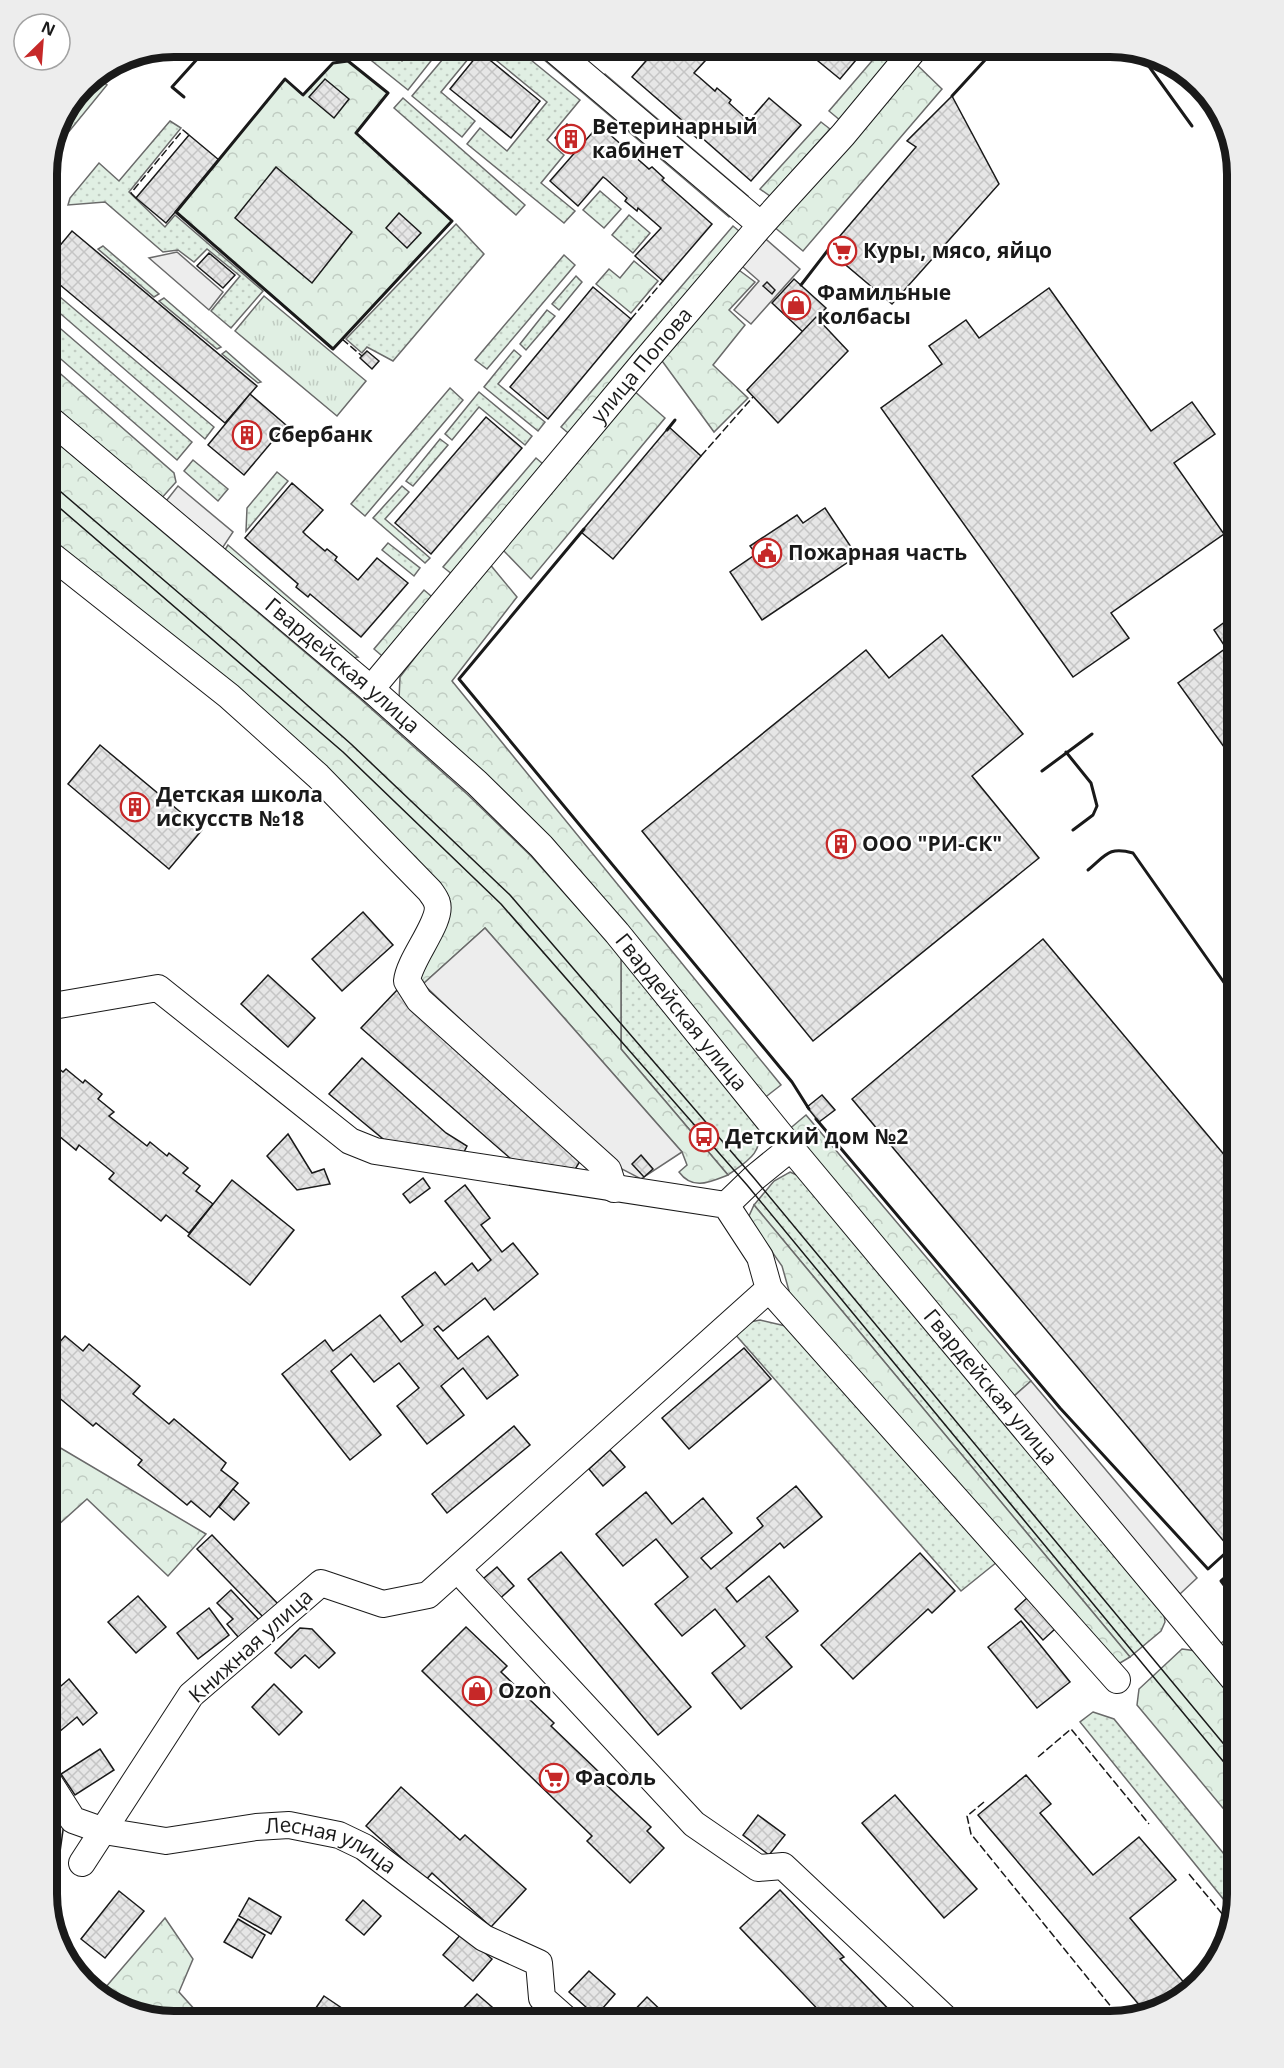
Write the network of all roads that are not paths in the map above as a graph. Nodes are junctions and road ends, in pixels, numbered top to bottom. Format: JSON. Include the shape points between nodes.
{"nodes":[{"id":1,"x":563,"y":57,"type":"edge"},
{"id":2,"x":908,"y":57,"type":"edge"},
{"id":3,"x":761,"y":225,"type":"junction"},
{"id":4,"x":57,"y":425,"type":"edge"},
{"id":5,"x":57,"y":560,"type":"edge"},
{"id":6,"x":371,"y":689,"type":"junction"},
{"id":7,"x":57,"y":1005,"type":"edge"},
{"id":8,"x":791,"y":1148,"type":"junction"},
{"id":9,"x":614,"y":1189,"type":"junction"},
{"id":10,"x":726,"y":1205,"type":"junction"},
{"id":11,"x":769,"y":1289,"type":"junction"},
{"id":12,"x":458,"y":1570,"type":"junction"},
{"id":13,"x":1227,"y":1670,"type":"edge"},
{"id":14,"x":1117,"y":1680,"type":"dead end"},
{"id":15,"x":57,"y":1796,"type":"edge"},
{"id":16,"x":104,"y":1831,"type":"junction"},
{"id":17,"x":82,"y":1863,"type":"dead end"},
{"id":18,"x":557,"y":2011,"type":"edge"},
{"id":19,"x":937,"y":2011,"type":"edge"}],
"edges":[{"from":1,"to":3,"type":"street"},
{"from":2,"to":3,"type":"street","name":"улица Попова"},
{"from":3,"to":6,"type":"street","name":"улица Попова"},
{"from":4,"to":6,"type":"street","name":"Гвардейская улица"},
{"from":5,"to":9,"type":"street","via":[[229,696],[318,776],[430,891],[438,904],[436,916],[408,970],[407,981],[419,999],[608,1170]]},
{"from":6,"to":8,"type":"street","name":"Гвардейская улица","via":[[541,846],[617,933]]},
{"from":7,"to":9,"type":"street","via":[[158,988],[350,1142],[375,1151]]},
{"from":8,"to":10,"type":"street"},
{"from":8,"to":13,"type":"street","name":"Гвардейская улица"},
{"from":9,"to":10,"type":"street"},
{"from":10,"to":11,"type":"street","via":[[760,1257]]},
{"from":11,"to":12,"type":"street"},
{"from":11,"to":14,"type":"street"},
{"from":12,"to":16,"type":"street","name":"Книжная улица","via":[[428,1595],[383,1604],[321,1583],[191,1695]]},
{"from":12,"to":19,"type":"street","via":[[694,1824],[758,1868],[783,1866]]},
{"from":15,"to":16,"type":"street","name":"Лесная улица","via":[[73,1820]]},
{"from":16,"to":17,"type":"street","name":"Книжная улица"},
{"from":16,"to":18,"type":"street","name":"Лесная улица","via":[[166,1841],[256,1827],[290,1826],[339,1835],[364,1847],[484,1938],[539,1963],[542,1998]]}]}
